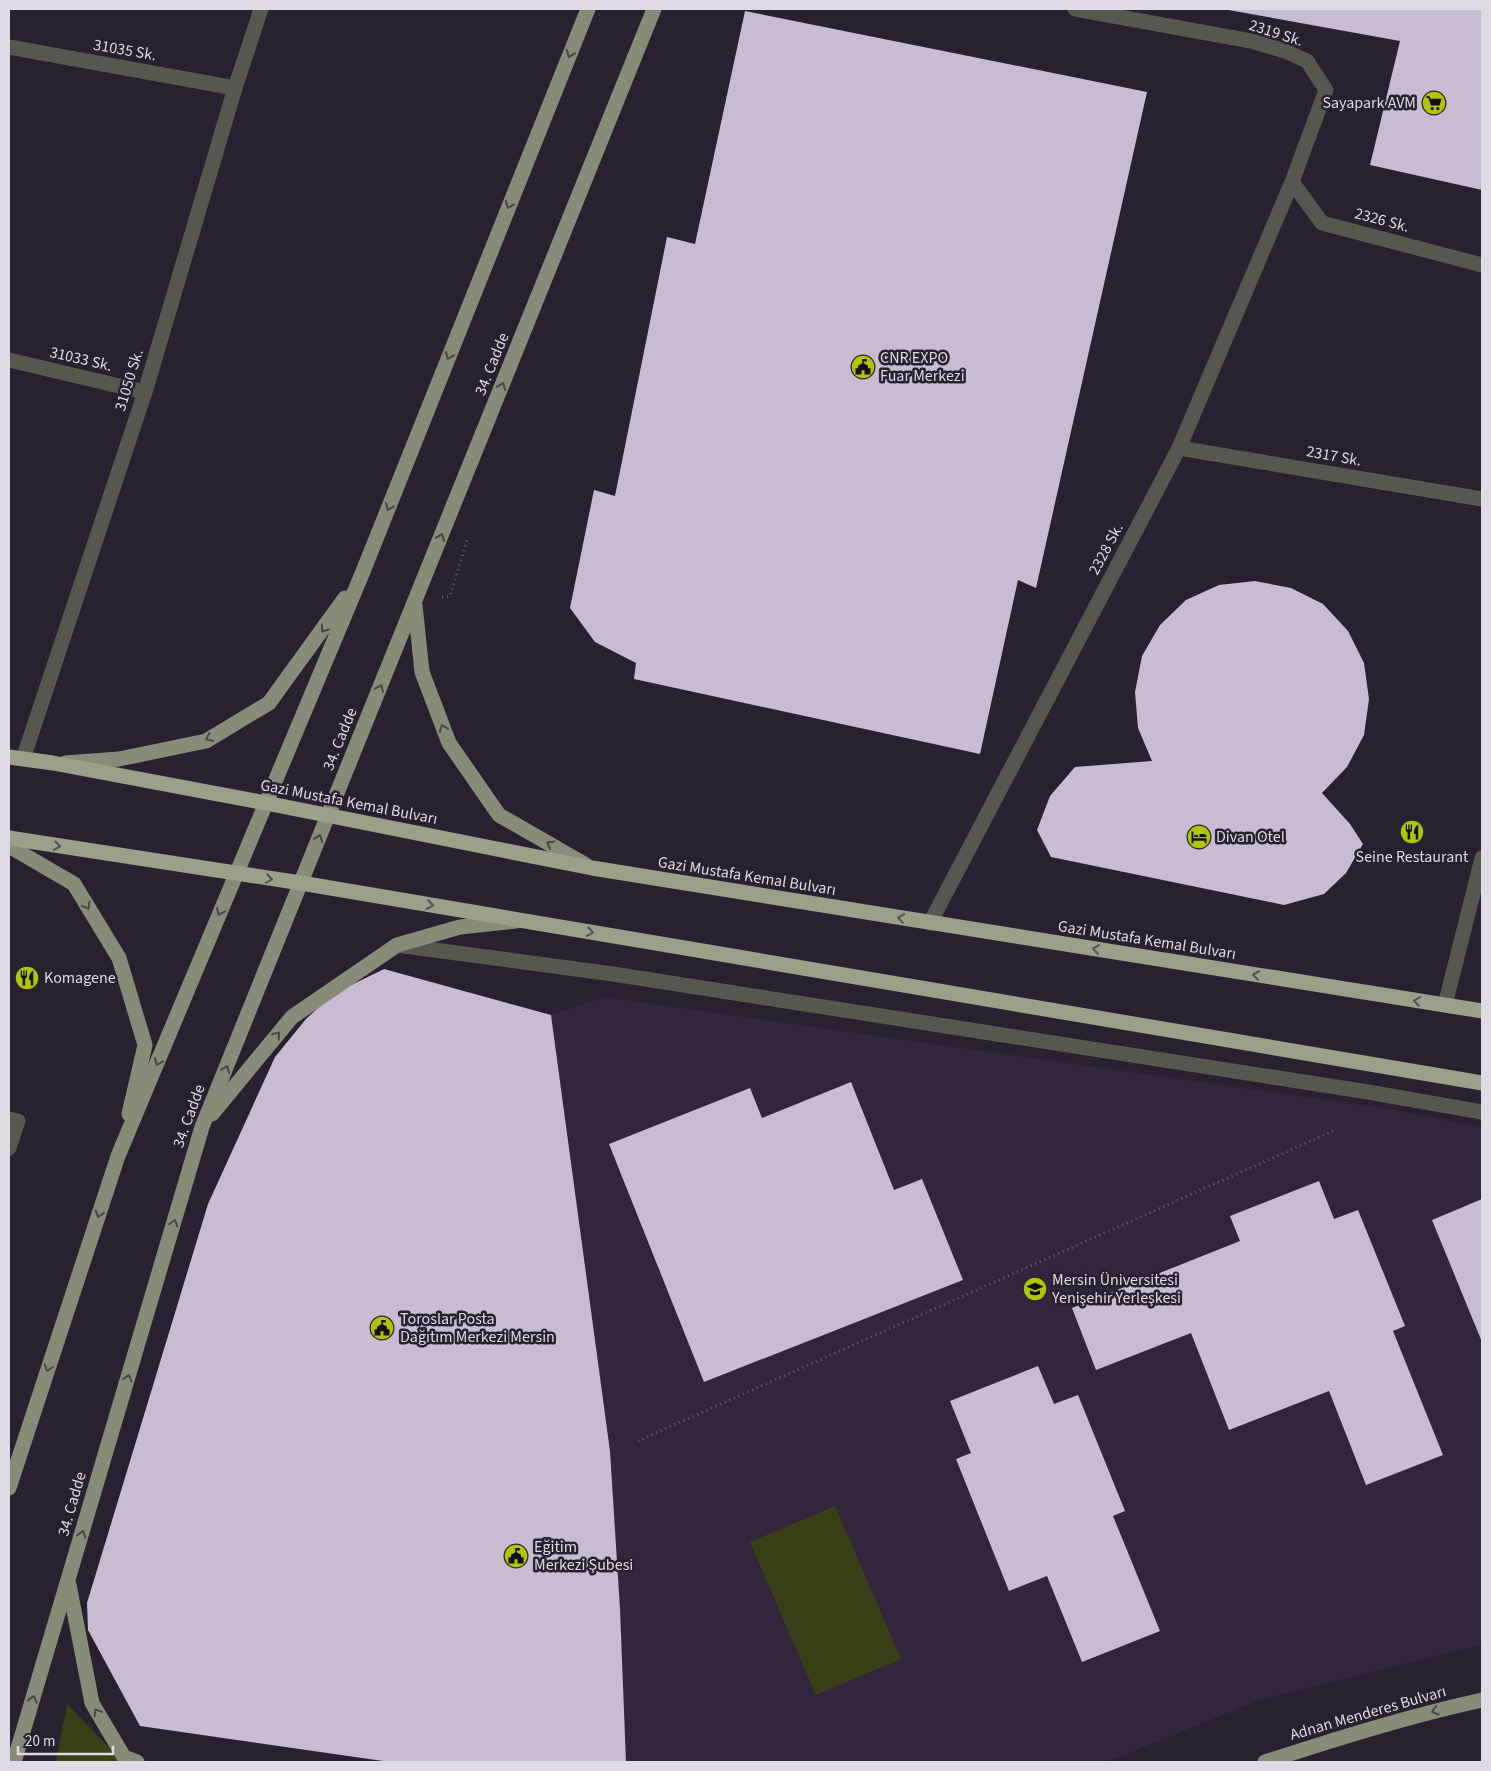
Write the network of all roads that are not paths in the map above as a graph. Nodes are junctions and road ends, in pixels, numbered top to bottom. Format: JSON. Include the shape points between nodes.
{"nodes":[{"id":1,"x":261,"y":9,"type":"edge"},
{"id":2,"x":588,"y":9,"type":"edge"},
{"id":3,"x":654,"y":9,"type":"edge"},
{"id":4,"x":1075,"y":9,"type":"edge"},
{"id":5,"x":9,"y":47,"type":"edge"},
{"id":6,"x":235,"y":88,"type":"junction"},
{"id":7,"x":1292,"y":182,"type":"junction"},
{"id":8,"x":1482,"y":265,"type":"edge"},
{"id":9,"x":9,"y":360,"type":"edge"},
{"id":10,"x":144,"y":392,"type":"junction"},
{"id":11,"x":1179,"y":448,"type":"junction"},
{"id":12,"x":1482,"y":499,"type":"edge"},
{"id":13,"x":362,"y":574,"type":"junction"},
{"id":14,"x":415,"y":602,"type":"junction"},
{"id":15,"x":16,"y":758,"type":"edge"},
{"id":16,"x":53,"y":763,"type":"junction"},
{"id":17,"x":266,"y":803,"type":"junction"},
{"id":18,"x":328,"y":815,"type":"junction"},
{"id":19,"x":9,"y":838,"type":"edge"},
{"id":20,"x":9,"y":846,"type":"edge"},
{"id":21,"x":1482,"y":858,"type":"edge"},
{"id":22,"x":592,"y":868,"type":"junction"},
{"id":23,"x":237,"y":874,"type":"junction"},
{"id":24,"x":301,"y":883,"type":"junction"},
{"id":25,"x":521,"y":921,"type":"junction"},
{"id":26,"x":930,"y":923,"type":"junction"},
{"id":27,"x":397,"y":944,"type":"junction"},
{"id":28,"x":1444,"y":1005,"type":"junction"},
{"id":29,"x":1482,"y":1011,"type":"edge"},
{"id":30,"x":1482,"y":1083,"type":"edge"},
{"id":31,"x":1482,"y":1112,"type":"edge"},
{"id":32,"x":13,"y":1120,"type":"edge"},
{"id":33,"x":202,"y":1127,"type":"junction"},
{"id":34,"x":9,"y":1148,"type":"edge"},
{"id":35,"x":118,"y":1156,"type":"junction"},
{"id":36,"x":9,"y":1488,"type":"edge"},
{"id":37,"x":68,"y":1581,"type":"junction"},
{"id":38,"x":1482,"y":1700,"type":"edge"},
{"id":39,"x":14,"y":1762,"type":"edge"},
{"id":40,"x":137,"y":1762,"type":"edge"},
{"id":41,"x":1265,"y":1762,"type":"edge"}],
"edges":[{"from":1,"to":6,"type":"street","name":"31050 Sk."},
{"from":2,"to":13,"type":"main road","one_way":true},
{"from":14,"to":3,"type":"main road","name":"34. Cadde","one_way":true},
{"from":4,"to":7,"type":"street","name":"2319 Sk.","via":[[1251,41],[1307,61],[1326,90]]},
{"from":5,"to":6,"type":"street","name":"31035 Sk."},
{"from":6,"to":10,"type":"street","name":"31050 Sk."},
{"from":7,"to":8,"type":"street","name":"2326 Sk.","via":[[1322,223]]},
{"from":7,"to":11,"type":"street","name":"2328 Sk."},
{"from":9,"to":10,"type":"street","name":"31033 Sk."},
{"from":10,"to":15,"type":"street","name":"31050 Sk."},
{"from":11,"to":12,"type":"street","name":"2317 Sk."},
{"from":11,"to":26,"type":"street","name":"2328 Sk."},
{"from":13,"to":16,"type":"main road","one_way":true,"via":[[269,703],[206,741],[119,759]]},
{"from":13,"to":17,"type":"main road"},
{"from":18,"to":14,"type":"main road","name":"34. Cadde","one_way":true},
{"from":22,"to":14,"type":"main road","one_way":true,"via":[[499,815],[449,743],[422,672]]},
{"from":15,"to":16,"type":"highway","name":"Gazi Mustafa Kemal Bulvarı"},
{"from":16,"to":17,"type":"highway","name":"Gazi Mustafa Kemal Bulvarı"},
{"from":17,"to":18,"type":"highway","name":"Gazi Mustafa Kemal Bulvarı"},
{"from":17,"to":23,"type":"main road"},
{"from":18,"to":22,"type":"highway","name":"Gazi Mustafa Kemal Bulvarı"},
{"from":24,"to":18,"type":"main road","name":"34. Cadde","one_way":true},
{"from":19,"to":23,"type":"highway","one_way":true},
{"from":20,"to":35,"type":"main road","one_way":true,"via":[[74,884],[119,958],[145,1045]]},
{"from":21,"to":28,"type":"street"},
{"from":26,"to":22,"type":"highway","name":"Gazi Mustafa Kemal Bulvarı","one_way":true},
{"from":23,"to":24,"type":"highway","one_way":true},
{"from":23,"to":35,"type":"main road","one_way":true},
{"from":24,"to":25,"type":"highway","one_way":true},
{"from":33,"to":24,"type":"main road","name":"34. Cadde","one_way":true},
{"from":25,"to":27,"type":"main road","via":[[460,927]]},
{"from":25,"to":30,"type":"highway","one_way":true},
{"from":28,"to":26,"type":"highway","name":"Gazi Mustafa Kemal Bulvarı","one_way":true},
{"from":27,"to":31,"type":"street"},
{"from":33,"to":27,"type":"main road","one_way":true,"via":[[292,1017]]},
{"from":28,"to":29,"type":"highway","name":"Gazi Mustafa Kemal Bulvarı"},
{"from":32,"to":34,"type":"street"},
{"from":37,"to":33,"type":"main road","name":"34. Cadde","one_way":true},
{"from":35,"to":36,"type":"main road","one_way":true},
{"from":39,"to":37,"type":"main road","name":"34. Cadde","one_way":true},
{"from":40,"to":37,"type":"main road","one_way":true,"via":[[124,1757],[92,1703]]},
{"from":38,"to":41,"type":"main road","name":"Adnan Menderes Bulvarı","one_way":true}]}
